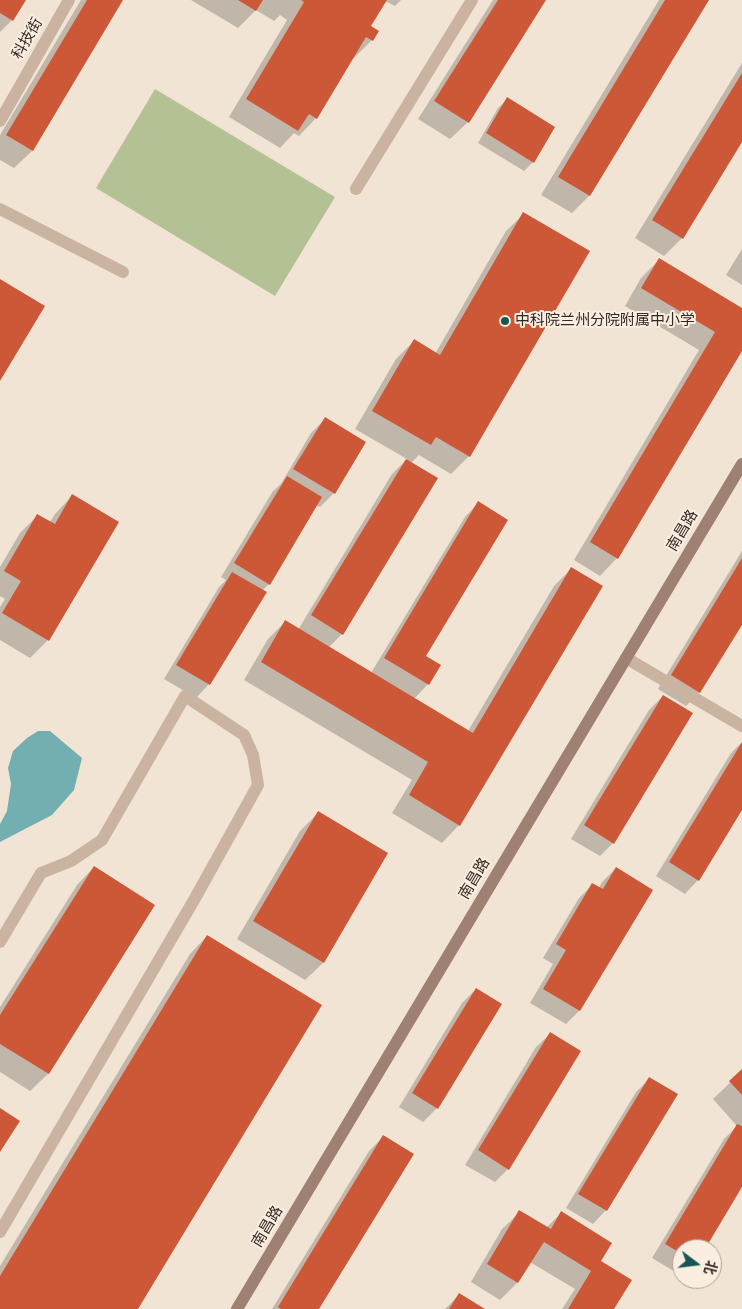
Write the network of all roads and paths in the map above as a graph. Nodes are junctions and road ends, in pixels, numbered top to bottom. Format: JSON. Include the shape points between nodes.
{"nodes":[{"id":1,"x":69,"y":0,"type":"edge"},
{"id":2,"x":472,"y":0,"type":"edge"},
{"id":3,"x":0,"y":120,"type":"edge"},
{"id":4,"x":356,"y":189,"type":"dead end"},
{"id":5,"x":0,"y":209,"type":"edge"},
{"id":6,"x":123,"y":272,"type":"dead end"},
{"id":7,"x":742,"y":465,"type":"edge"},
{"id":8,"x":626,"y":658,"type":"junction"},
{"id":9,"x":742,"y":726,"type":"edge"},
{"id":10,"x":0,"y":942,"type":"edge"},
{"id":11,"x":0,"y":1232,"type":"edge"},
{"id":12,"x":237,"y":1309,"type":"edge"}],
"edges":[{"from":1,"to":3,"type":"street","name":"科技街"},
{"from":2,"to":4,"type":"street"},
{"from":5,"to":6,"type":"street"},
{"from":7,"to":8,"type":"main road","name":"南昌路"},
{"from":8,"to":9,"type":"street"},
{"from":8,"to":12,"type":"main road","name":"南昌路"},
{"from":10,"to":11,"type":"street","via":[[41,873],[71,861],[102,840],[185,696],[244,735],[254,755],[258,784],[189,909]]}]}
